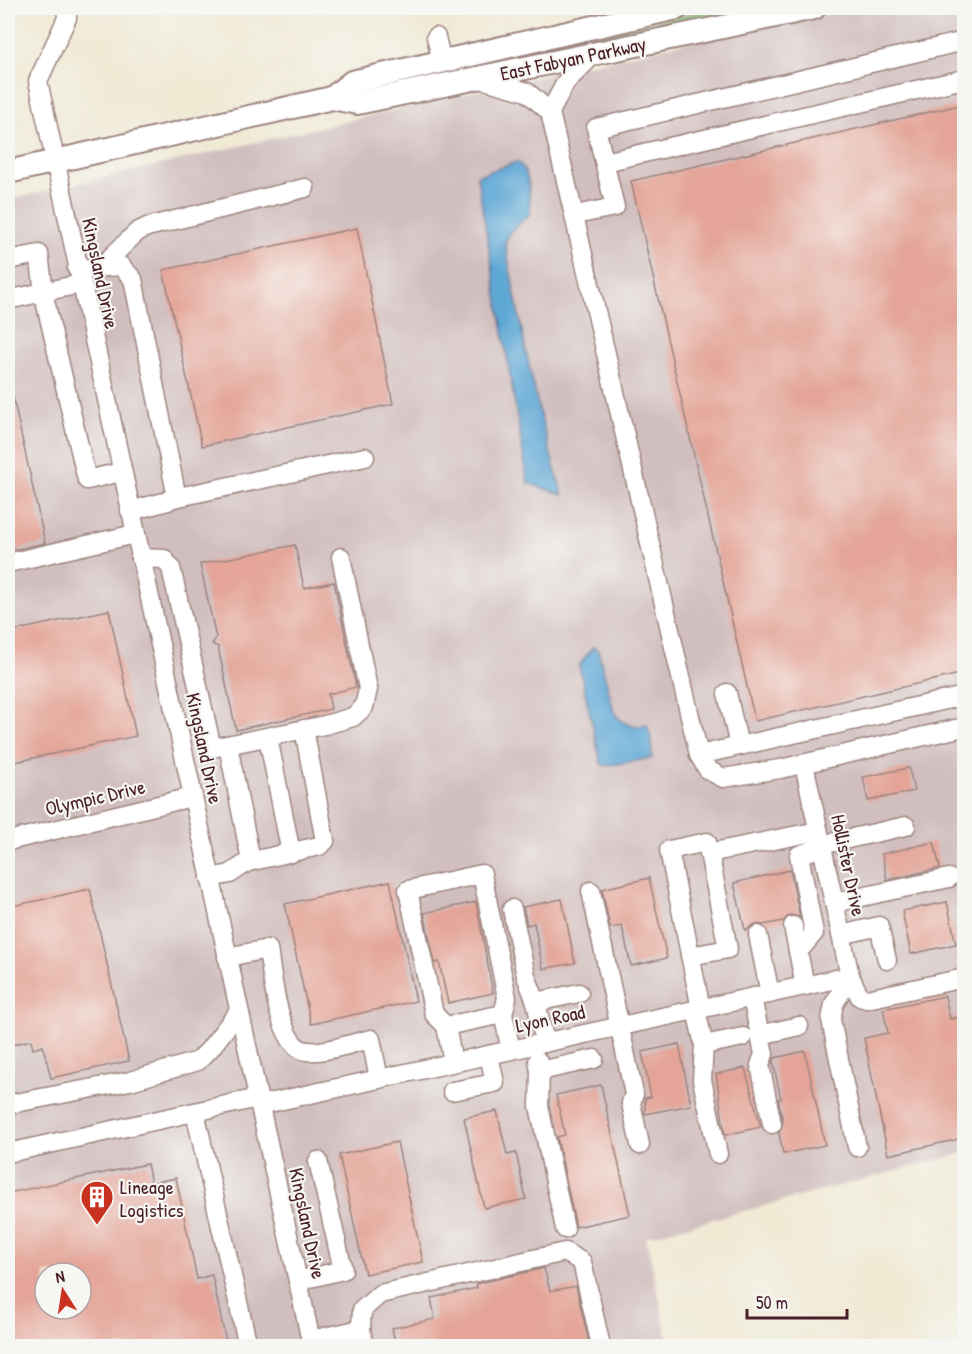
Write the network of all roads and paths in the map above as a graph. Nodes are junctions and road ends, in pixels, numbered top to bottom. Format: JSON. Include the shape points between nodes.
{"nodes":[{"id":1,"x":66,"y":8,"type":"edge"},
{"id":2,"x":678,"y":8,"type":"edge"},
{"id":3,"x":814,"y":8,"type":"edge"},
{"id":4,"x":436,"y":37,"type":"dead end"},
{"id":5,"x":964,"y":41,"type":"edge"},
{"id":6,"x":594,"y":54,"type":"junction"},
{"id":7,"x":441,"y":62,"type":"junction"},
{"id":8,"x":477,"y":78,"type":"junction"},
{"id":9,"x":964,"y":79,"type":"edge"},
{"id":10,"x":332,"y":98,"type":"junction"},
{"id":11,"x":550,"y":112,"type":"junction"},
{"id":12,"x":53,"y":160,"type":"junction"},
{"id":13,"x":604,"y":162,"type":"junction"},
{"id":14,"x":8,"y":172,"type":"edge"},
{"id":15,"x":305,"y":188,"type":"dead end"},
{"id":16,"x":575,"y":215,"type":"junction"},
{"id":17,"x":8,"y":260,"type":"edge"},
{"id":18,"x":102,"y":266,"type":"junction"},
{"id":19,"x":78,"y":276,"type":"junction"},
{"id":20,"x":44,"y":292,"type":"junction"},
{"id":21,"x":8,"y":300,"type":"edge"},
{"id":22,"x":366,"y":457,"type":"dead end"},
{"id":23,"x":122,"y":472,"type":"junction"},
{"id":24,"x":174,"y":498,"type":"junction"},
{"id":25,"x":130,"y":511,"type":"junction"},
{"id":26,"x":135,"y":534,"type":"junction"},
{"id":27,"x":341,"y":557,"type":"dead end"},
{"id":28,"x":140,"y":558,"type":"junction"},
{"id":29,"x":8,"y":563,"type":"edge"},
{"id":30,"x":727,"y":693,"type":"dead end"},
{"id":31,"x":964,"y":696,"type":"edge"},
{"id":32,"x":964,"y":728,"type":"edge"},
{"id":33,"x":304,"y":729,"type":"junction"},
{"id":34,"x":268,"y":737,"type":"junction"},
{"id":35,"x":220,"y":746,"type":"junction"},
{"id":36,"x":739,"y":747,"type":"junction"},
{"id":37,"x":183,"y":755,"type":"junction"},
{"id":38,"x":699,"y":755,"type":"junction"},
{"id":39,"x":804,"y":764,"type":"junction"},
{"id":40,"x":192,"y":797,"type":"junction"},
{"id":41,"x":906,"y":826,"type":"dead end"},
{"id":42,"x":8,"y":841,"type":"edge"},
{"id":43,"x":821,"y":841,"type":"junction"},
{"id":44,"x":291,"y":852,"type":"junction"},
{"id":45,"x":709,"y":854,"type":"junction"},
{"id":46,"x":251,"y":861,"type":"junction"},
{"id":47,"x":210,"y":878,"type":"junction"},
{"id":48,"x":949,"y":878,"type":"dead end"},
{"id":49,"x":591,"y":891,"type":"dead end"},
{"id":50,"x":834,"y":903,"type":"junction"},
{"id":51,"x":512,"y":909,"type":"dead end"},
{"id":52,"x":793,"y":926,"type":"dead end"},
{"id":53,"x":758,"y":935,"type":"dead end"},
{"id":54,"x":841,"y":935,"type":"junction"},
{"id":55,"x":798,"y":952,"type":"junction"},
{"id":56,"x":690,"y":956,"type":"junction"},
{"id":57,"x":227,"y":957,"type":"junction"},
{"id":58,"x":887,"y":960,"type":"dead end"},
{"id":59,"x":850,"y":976,"type":"junction"},
{"id":60,"x":964,"y":978,"type":"edge"},
{"id":61,"x":805,"y":986,"type":"junction"},
{"id":62,"x":579,"y":993,"type":"dead end"},
{"id":63,"x":761,"y":996,"type":"junction"},
{"id":64,"x":536,"y":1002,"type":"junction"},
{"id":65,"x":699,"y":1009,"type":"junction"},
{"id":66,"x":239,"y":1011,"type":"junction"},
{"id":67,"x":503,"y":1014,"type":"junction"},
{"id":68,"x":446,"y":1026,"type":"junction"},
{"id":69,"x":619,"y":1026,"type":"junction"},
{"id":70,"x":799,"y":1026,"type":"dead end"},
{"id":71,"x":751,"y":1036,"type":"junction"},
{"id":72,"x":540,"y":1044,"type":"junction"},
{"id":73,"x":704,"y":1046,"type":"junction"},
{"id":74,"x":511,"y":1050,"type":"junction"},
{"id":75,"x":489,"y":1055,"type":"junction"},
{"id":76,"x":594,"y":1059,"type":"dead end"},
{"id":77,"x":453,"y":1062,"type":"junction"},
{"id":78,"x":540,"y":1071,"type":"junction"},
{"id":79,"x":379,"y":1079,"type":"junction"},
{"id":80,"x":452,"y":1091,"type":"dead end"},
{"id":81,"x":259,"y":1101,"type":"junction"},
{"id":82,"x":10,"y":1104,"type":"dead end"},
{"id":83,"x":195,"y":1112,"type":"junction"},
{"id":84,"x":772,"y":1124,"type":"dead end"},
{"id":85,"x":640,"y":1145,"type":"dead end"},
{"id":86,"x":857,"y":1147,"type":"dead end"},
{"id":87,"x":8,"y":1153,"type":"edge"},
{"id":88,"x":718,"y":1154,"type":"dead end"},
{"id":89,"x":318,"y":1161,"type":"dead end"},
{"id":90,"x":565,"y":1229,"type":"dead end"},
{"id":91,"x":298,"y":1281,"type":"junction"},
{"id":92,"x":363,"y":1338,"type":"edge"},
{"id":93,"x":311,"y":1343,"type":"edge"},
{"id":94,"x":248,"y":1347,"type":"edge"},
{"id":95,"x":601,"y":1347,"type":"edge"}],
"edges":[{"from":1,"to":12,"type":"street","name":"Kingsland Drive","via":[[67,18],[38,81]]},
{"from":2,"to":7,"type":"main road","name":"East Fabyan Parkway"},
{"from":3,"to":6,"type":"main road","name":"East Fabyan Parkway"},
{"from":4,"to":7,"type":"street"},
{"from":5,"to":13,"type":"street","via":[[596,128]]},
{"from":6,"to":8,"type":"main road","name":"East Fabyan Parkway"},
{"from":6,"to":11,"type":"street","via":[[566,82]]},
{"from":7,"to":10,"type":"main road","name":"East Fabyan Parkway","via":[[352,82]]},
{"from":8,"to":10,"type":"main road","name":"East Fabyan Parkway","via":[[357,103]]},
{"from":8,"to":11,"type":"street","via":[[527,92]]},
{"from":9,"to":13,"type":"street"},
{"from":10,"to":12,"type":"main road","name":"East Fabyan Parkway"},
{"from":11,"to":16,"type":"street"},
{"from":12,"to":14,"type":"main road","name":"East Fabyan Parkway"},
{"from":12,"to":19,"type":"street","name":"Kingsland Drive"},
{"from":13,"to":16,"type":"street","via":[[615,207]]},
{"from":15,"to":18,"type":"street","via":[[147,227]]},
{"from":16,"to":38,"type":"street"},
{"from":17,"to":20,"type":"street","via":[[39,254]]},
{"from":18,"to":19,"type":"street"},
{"from":18,"to":24,"type":"street","via":[[122,266],[133,279],[175,486]]},
{"from":19,"to":20,"type":"street"},
{"from":19,"to":23,"type":"street","name":"Kingsland Drive"},
{"from":20,"to":21,"type":"street"},
{"from":20,"to":23,"type":"street","via":[[87,480]]},
{"from":22,"to":24,"type":"street"},
{"from":23,"to":25,"type":"street","name":"Kingsland Drive"},
{"from":24,"to":25,"type":"street"},
{"from":25,"to":26,"type":"street","name":"Kingsland Drive"},
{"from":26,"to":28,"type":"street","name":"Kingsland Drive"},
{"from":26,"to":29,"type":"street"},
{"from":27,"to":33,"type":"street","via":[[368,689],[364,708],[353,717]]},
{"from":28,"to":35,"type":"street","via":[[164,559],[171,568]]},
{"from":28,"to":37,"type":"street","name":"Kingsland Drive"},
{"from":30,"to":36,"type":"street"},
{"from":31,"to":36,"type":"street"},
{"from":32,"to":39,"type":"street"},
{"from":33,"to":34,"type":"street"},
{"from":33,"to":44,"type":"street","via":[[327,836],[319,846]]},
{"from":34,"to":35,"type":"street"},
{"from":34,"to":44,"type":"street"},
{"from":35,"to":37,"type":"street"},
{"from":35,"to":46,"type":"street"},
{"from":36,"to":38,"type":"street"},
{"from":37,"to":40,"type":"street","name":"Kingsland Drive"},
{"from":38,"to":39,"type":"street","via":[[708,770],[723,778]]},
{"from":39,"to":43,"type":"street","name":"Hollister Drive"},
{"from":40,"to":42,"type":"street","name":"Olympic Drive"},
{"from":40,"to":47,"type":"street","name":"Kingsland Drive"},
{"from":41,"to":43,"type":"street"},
{"from":43,"to":45,"type":"street"},
{"from":43,"to":50,"type":"street","name":"Hollister Drive"},
{"from":43,"to":55,"type":"street","via":[[800,855],[814,933]]},
{"from":44,"to":46,"type":"street"},
{"from":45,"to":56,"type":"street","via":[[728,948]]},
{"from":45,"to":56,"type":"street","via":[[707,842],[669,850]]},
{"from":46,"to":47,"type":"street","via":[[230,874]]},
{"from":47,"to":57,"type":"street","name":"Kingsland Drive"},
{"from":48,"to":50,"type":"street"},
{"from":49,"to":69,"type":"street"},
{"from":50,"to":54,"type":"street","name":"Hollister Drive"},
{"from":51,"to":64,"type":"street","via":[[526,976]]},
{"from":52,"to":55,"type":"street"},
{"from":53,"to":63,"type":"street"},
{"from":54,"to":58,"type":"street","via":[[879,926]]},
{"from":54,"to":59,"type":"street","name":"Hollister Drive"},
{"from":55,"to":61,"type":"street"},
{"from":56,"to":65,"type":"street"},
{"from":57,"to":66,"type":"street","name":"Kingsland Drive"},
{"from":57,"to":79,"type":"street","via":[[268,949],[283,1027],[291,1043],[300,1050],[315,1051],[371,1039]]},
{"from":59,"to":60,"type":"street","via":[[860,997],[867,999]]},
{"from":59,"to":61,"type":"street","name":"Lyon Road"},
{"from":59,"to":86,"type":"street","via":[[834,1004],[831,1020]]},
{"from":61,"to":63,"type":"street","name":"Lyon Road"},
{"from":62,"to":64,"type":"street"},
{"from":63,"to":65,"type":"street","name":"Lyon Road"},
{"from":63,"to":71,"type":"street"},
{"from":64,"to":72,"type":"street"},
{"from":65,"to":69,"type":"street","name":"Lyon Road"},
{"from":65,"to":73,"type":"street"},
{"from":66,"to":81,"type":"street","name":"Kingsland Drive"},
{"from":66,"to":82,"type":"street","via":[[198,1061],[130,1081]]},
{"from":67,"to":68,"type":"street"},
{"from":67,"to":68,"type":"street","via":[[507,998],[482,874],[408,890],[434,1014]]},
{"from":67,"to":74,"type":"street"},
{"from":68,"to":77,"type":"street"},
{"from":69,"to":72,"type":"street","name":"Lyon Road"},
{"from":69,"to":85,"type":"street"},
{"from":70,"to":71,"type":"street"},
{"from":71,"to":73,"type":"street"},
{"from":71,"to":84,"type":"street","via":[[764,1054],[760,1065]]},
{"from":72,"to":74,"type":"street","name":"Lyon Road"},
{"from":72,"to":78,"type":"street"},
{"from":73,"to":88,"type":"street","via":[[702,1080]]},
{"from":74,"to":75,"type":"street","name":"Lyon Road"},
{"from":75,"to":77,"type":"street","name":"Lyon Road"},
{"from":75,"to":80,"type":"street","via":[[495,1083]]},
{"from":76,"to":78,"type":"street"},
{"from":77,"to":79,"type":"street","name":"Lyon Road"},
{"from":78,"to":90,"type":"street","via":[[539,1106]]},
{"from":79,"to":81,"type":"street","name":"Lyon Road"},
{"from":81,"to":83,"type":"street","name":"Lyon Road"},
{"from":81,"to":91,"type":"street","name":"Kingsland Drive"},
{"from":83,"to":87,"type":"street","name":"Lyon Road"},
{"from":83,"to":94,"type":"street"},
{"from":89,"to":91,"type":"street","via":[[343,1270]]},
{"from":91,"to":93,"type":"street","name":"Kingsland Drive"},
{"from":92,"to":93,"type":"street"},
{"from":92,"to":95,"type":"street","via":[[362,1310],[380,1294],[565,1252],[582,1262]]}]}
